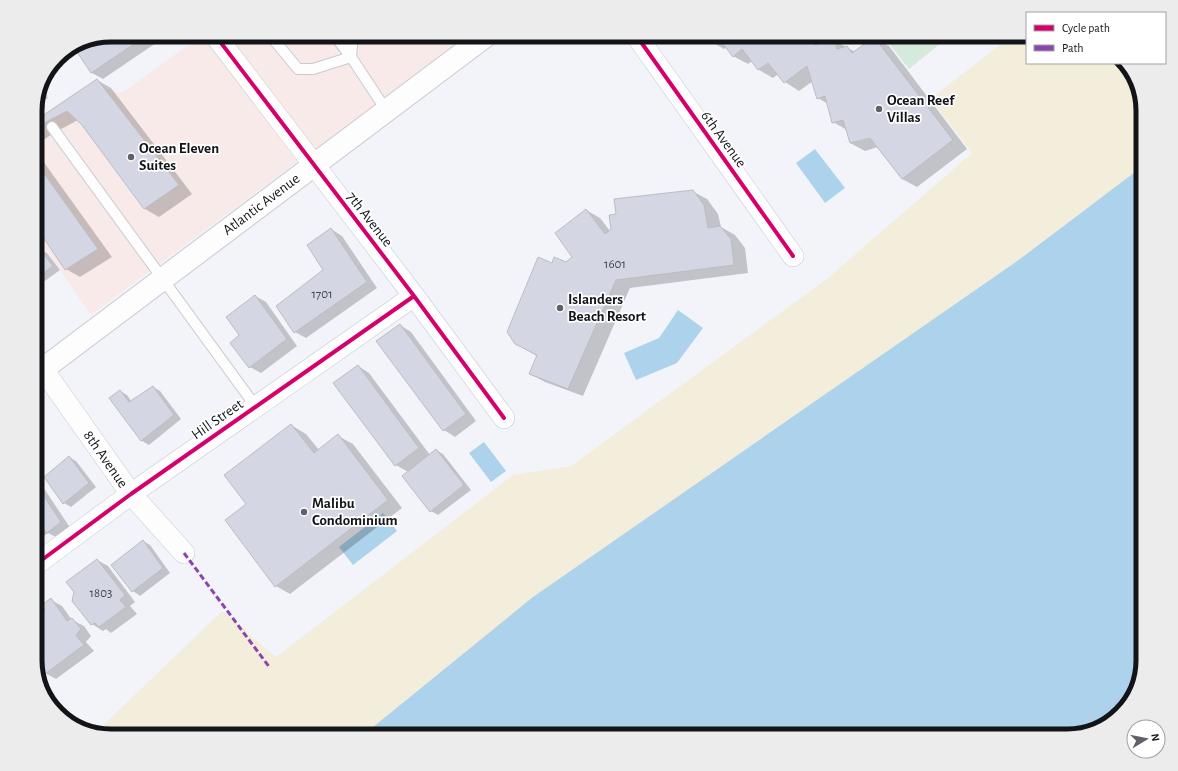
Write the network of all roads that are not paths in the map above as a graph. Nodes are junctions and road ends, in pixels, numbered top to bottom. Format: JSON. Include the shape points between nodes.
{"nodes":[{"id":1,"x":220,"y":42,"type":"edge"},
{"id":2,"x":276,"y":42,"type":"edge"},
{"id":3,"x":339,"y":42,"type":"edge"},
{"id":4,"x":352,"y":42,"type":"edge"},
{"id":5,"x":478,"y":42,"type":"edge"},
{"id":6,"x":641,"y":42,"type":"edge"},
{"id":7,"x":351,"y":57,"type":"junction"},
{"id":8,"x":386,"y":110,"type":"junction"},
{"id":9,"x":52,"y":127,"type":"dead end"},
{"id":10,"x":313,"y":165,"type":"junction"},
{"id":11,"x":793,"y":256,"type":"dead end"},
{"id":12,"x":163,"y":278,"type":"junction"},
{"id":13,"x":414,"y":296,"type":"junction"},
{"id":14,"x":42,"y":364,"type":"edge"},
{"id":15,"x":42,"y":372,"type":"edge"},
{"id":16,"x":256,"y":407,"type":"junction"},
{"id":17,"x":504,"y":418,"type":"dead end"},
{"id":18,"x":131,"y":494,"type":"junction"},
{"id":19,"x":184,"y":553,"type":"dead end"},
{"id":20,"x":42,"y":560,"type":"edge"}],
"edges":[{"from":1,"to":10,"type":"street","name":"7th Avenue"},
{"from":2,"to":7,"type":"lane","via":[[298,70],[313,69]]},
{"from":3,"to":7,"type":"lane"},
{"from":4,"to":7,"type":"lane"},
{"from":5,"to":8,"type":"main road","name":"Atlantic Avenue"},
{"from":6,"to":11,"type":"street","name":"6th Avenue"},
{"from":7,"to":8,"type":"lane"},
{"from":8,"to":10,"type":"main road","name":"Atlantic Avenue"},
{"from":9,"to":12,"type":"lane"},
{"from":10,"to":12,"type":"main road","name":"Atlantic Avenue"},
{"from":10,"to":13,"type":"street","name":"7th Avenue"},
{"from":12,"to":14,"type":"main road","name":"Atlantic Avenue"},
{"from":12,"to":16,"type":"lane"},
{"from":13,"to":16,"type":"street","name":"Hill Street"},
{"from":13,"to":17,"type":"street","name":"7th Avenue"},
{"from":15,"to":18,"type":"street","name":"8th Avenue"},
{"from":16,"to":18,"type":"street","name":"Hill Street"},
{"from":18,"to":19,"type":"street","name":"8th Avenue"},
{"from":18,"to":20,"type":"street","name":"Hill Street"}]}
